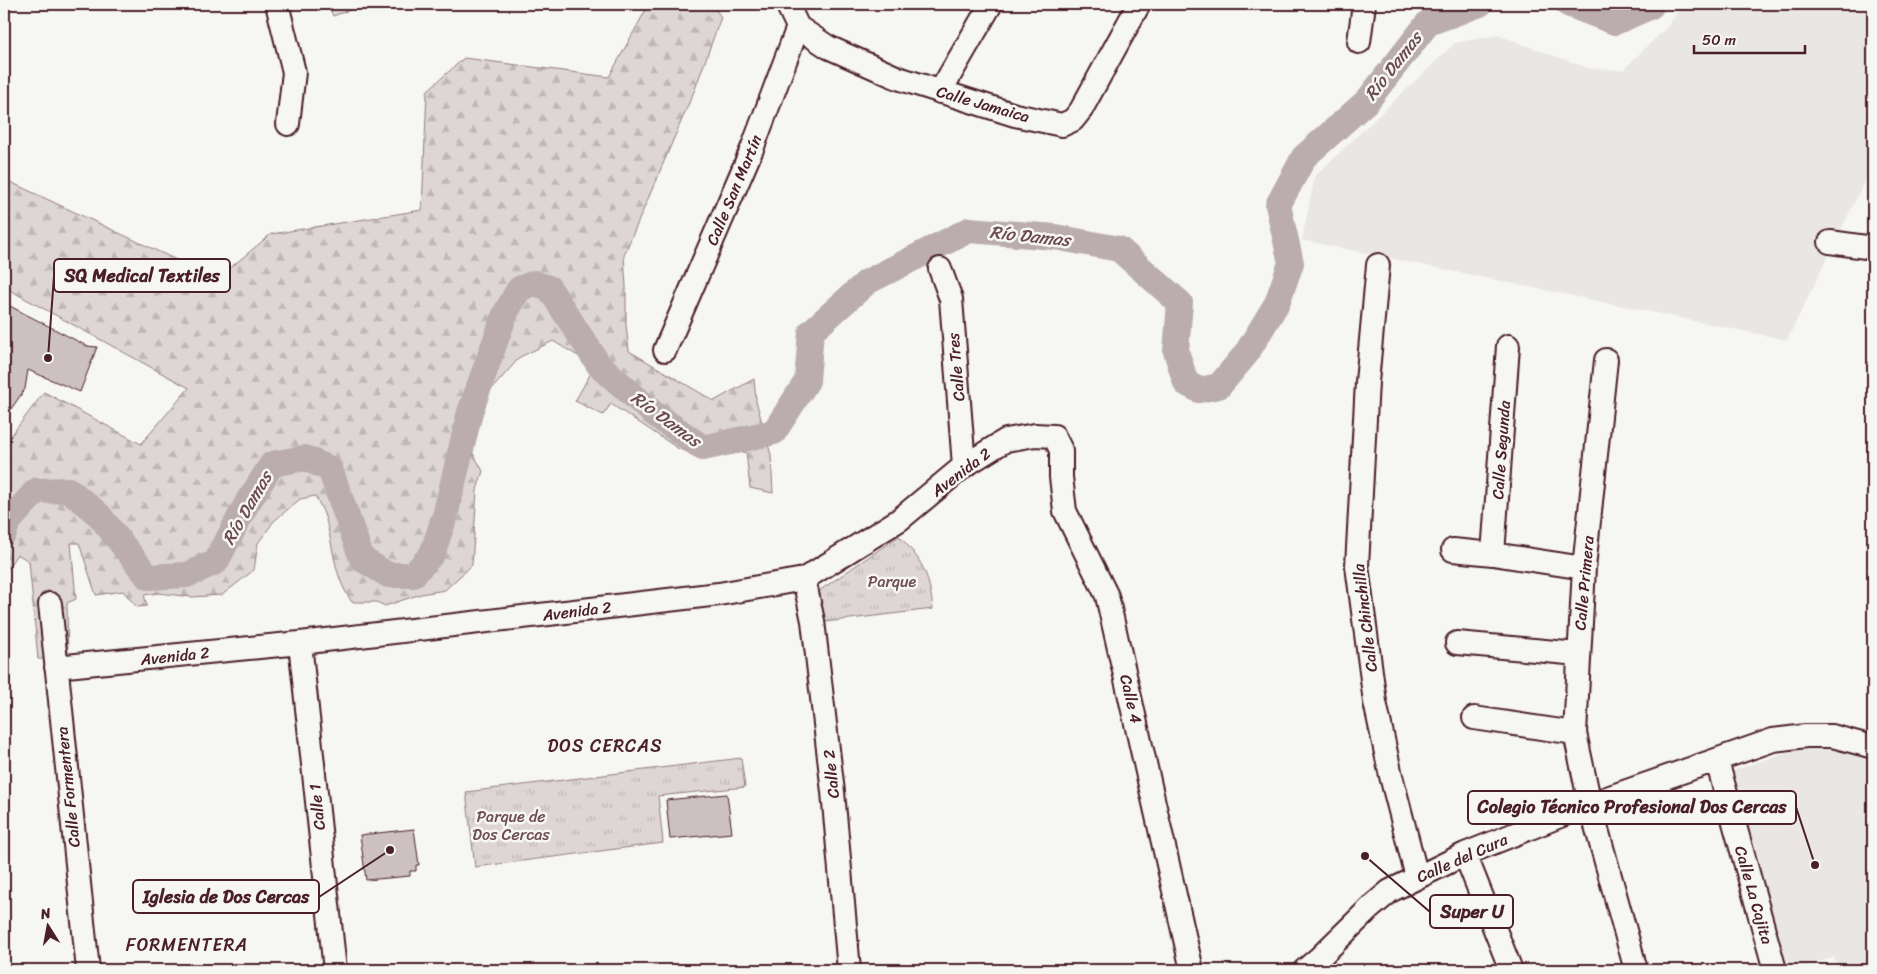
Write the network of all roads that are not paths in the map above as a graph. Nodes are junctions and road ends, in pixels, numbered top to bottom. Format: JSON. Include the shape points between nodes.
{"nodes":[{"id":1,"x":277,"y":4,"type":"edge"},
{"id":2,"x":787,"y":4,"type":"edge"},
{"id":3,"x":991,"y":4,"type":"edge"},
{"id":4,"x":1139,"y":4,"type":"edge"},
{"id":5,"x":1364,"y":4,"type":"edge"},
{"id":6,"x":798,"y":27,"type":"junction"},
{"id":7,"x":1359,"y":42,"type":"dead end"},
{"id":8,"x":940,"y":92,"type":"junction"},
{"id":9,"x":288,"y":124,"type":"dead end"},
{"id":10,"x":1830,"y":242,"type":"dead end"},
{"id":11,"x":1873,"y":248,"type":"edge"},
{"id":12,"x":1378,"y":265,"type":"dead end"},
{"id":13,"x":940,"y":269,"type":"dead end"},
{"id":14,"x":1508,"y":346,"type":"dead end"},
{"id":15,"x":665,"y":350,"type":"dead end"},
{"id":16,"x":1606,"y":360,"type":"dead end"},
{"id":17,"x":1054,"y":436,"type":"joint"},
{"id":18,"x":964,"y":466,"type":"junction"},
{"id":19,"x":1453,"y":550,"type":"dead end"},
{"id":20,"x":1494,"y":554,"type":"junction"},
{"id":21,"x":1584,"y":568,"type":"junction"},
{"id":22,"x":804,"y":579,"type":"junction"},
{"id":23,"x":50,"y":604,"type":"dead end"},
{"id":24,"x":300,"y":643,"type":"junction"},
{"id":25,"x":1458,"y":643,"type":"dead end"},
{"id":26,"x":1578,"y":654,"type":"junction"},
{"id":27,"x":56,"y":667,"type":"junction"},
{"id":28,"x":1474,"y":718,"type":"dead end"},
{"id":29,"x":1575,"y":733,"type":"junction"},
{"id":30,"x":1873,"y":747,"type":"edge"},
{"id":31,"x":1717,"y":761,"type":"junction"},
{"id":32,"x":1590,"y":804,"type":"junction"},
{"id":33,"x":1466,"y":854,"type":"junction"},
{"id":34,"x":1417,"y":877,"type":"junction"},
{"id":35,"x":1315,"y":967,"type":"edge"},
{"id":36,"x":88,"y":970,"type":"edge"},
{"id":37,"x":335,"y":970,"type":"edge"},
{"id":38,"x":849,"y":970,"type":"edge"},
{"id":39,"x":1192,"y":970,"type":"edge"},
{"id":40,"x":1511,"y":970,"type":"edge"},
{"id":41,"x":1636,"y":970,"type":"edge"},
{"id":42,"x":1775,"y":970,"type":"edge"}],
"edges":[{"from":1,"to":9,"type":"street","via":[[294,72]]},
{"from":2,"to":6,"type":"street"},
{"from":3,"to":8,"type":"street"},
{"from":4,"to":8,"type":"street","name":"Calle Jamaica","via":[[1081,110],[1073,120],[1062,125],[1015,115]]},
{"from":5,"to":7,"type":"street"},
{"from":6,"to":8,"type":"street","name":"Calle Jamaica","via":[[828,47],[898,78]]},
{"from":6,"to":15,"type":"street","name":"Calle San Martín","via":[[748,158]]},
{"from":10,"to":11,"type":"street"},
{"from":12,"to":34,"type":"street","name":"Calle Chinchilla","via":[[1367,382],[1357,566],[1375,702]]},
{"from":13,"to":18,"type":"street","name":"Calle Tres","via":[[951,299]]},
{"from":14,"to":20,"type":"street","name":"Calle Segunda"},
{"from":16,"to":21,"type":"street","name":"Calle Primera"},
{"from":17,"to":18,"type":"street","name":"Avenida 2","via":[[1035,435],[1006,440]]},
{"from":17,"to":39,"type":"street","name":"Calle 4","via":[[1061,450],[1065,511],[1107,596]]},
{"from":18,"to":22,"type":"street","name":"Avenida 2","via":[[899,520]]},
{"from":19,"to":20,"type":"street"},
{"from":20,"to":21,"type":"street"},
{"from":21,"to":26,"type":"street","name":"Calle Primera"},
{"from":22,"to":24,"type":"street","name":"Avenida 2","via":[[719,594]]},
{"from":22,"to":38,"type":"street","name":"Calle 2","via":[[813,621],[832,783]]},
{"from":23,"to":27,"type":"street","name":"Calle Formentera"},
{"from":24,"to":27,"type":"street","name":"Avenida 2"},
{"from":24,"to":37,"type":"street","name":"Calle 1"},
{"from":25,"to":26,"type":"street"},
{"from":26,"to":29,"type":"street","name":"Calle Primera"},
{"from":27,"to":36,"type":"street","name":"Calle Formentera"},
{"from":28,"to":29,"type":"street"},
{"from":29,"to":32,"type":"street","name":"Calle Primera"},
{"from":30,"to":31,"type":"street","name":"Calle del Cura","via":[[1832,736],[1806,736],[1773,740]]},
{"from":31,"to":32,"type":"street","name":"Calle del Cura"},
{"from":31,"to":42,"type":"street","name":"Calle La Cajita"},
{"from":32,"to":33,"type":"street","name":"Calle del Cura"},
{"from":32,"to":41,"type":"street","name":"Calle Primera"},
{"from":33,"to":34,"type":"street","name":"Calle del Cura"},
{"from":33,"to":40,"type":"street"},
{"from":34,"to":35,"type":"street","name":"Calle del Cura","via":[[1390,891],[1370,908]]}]}
